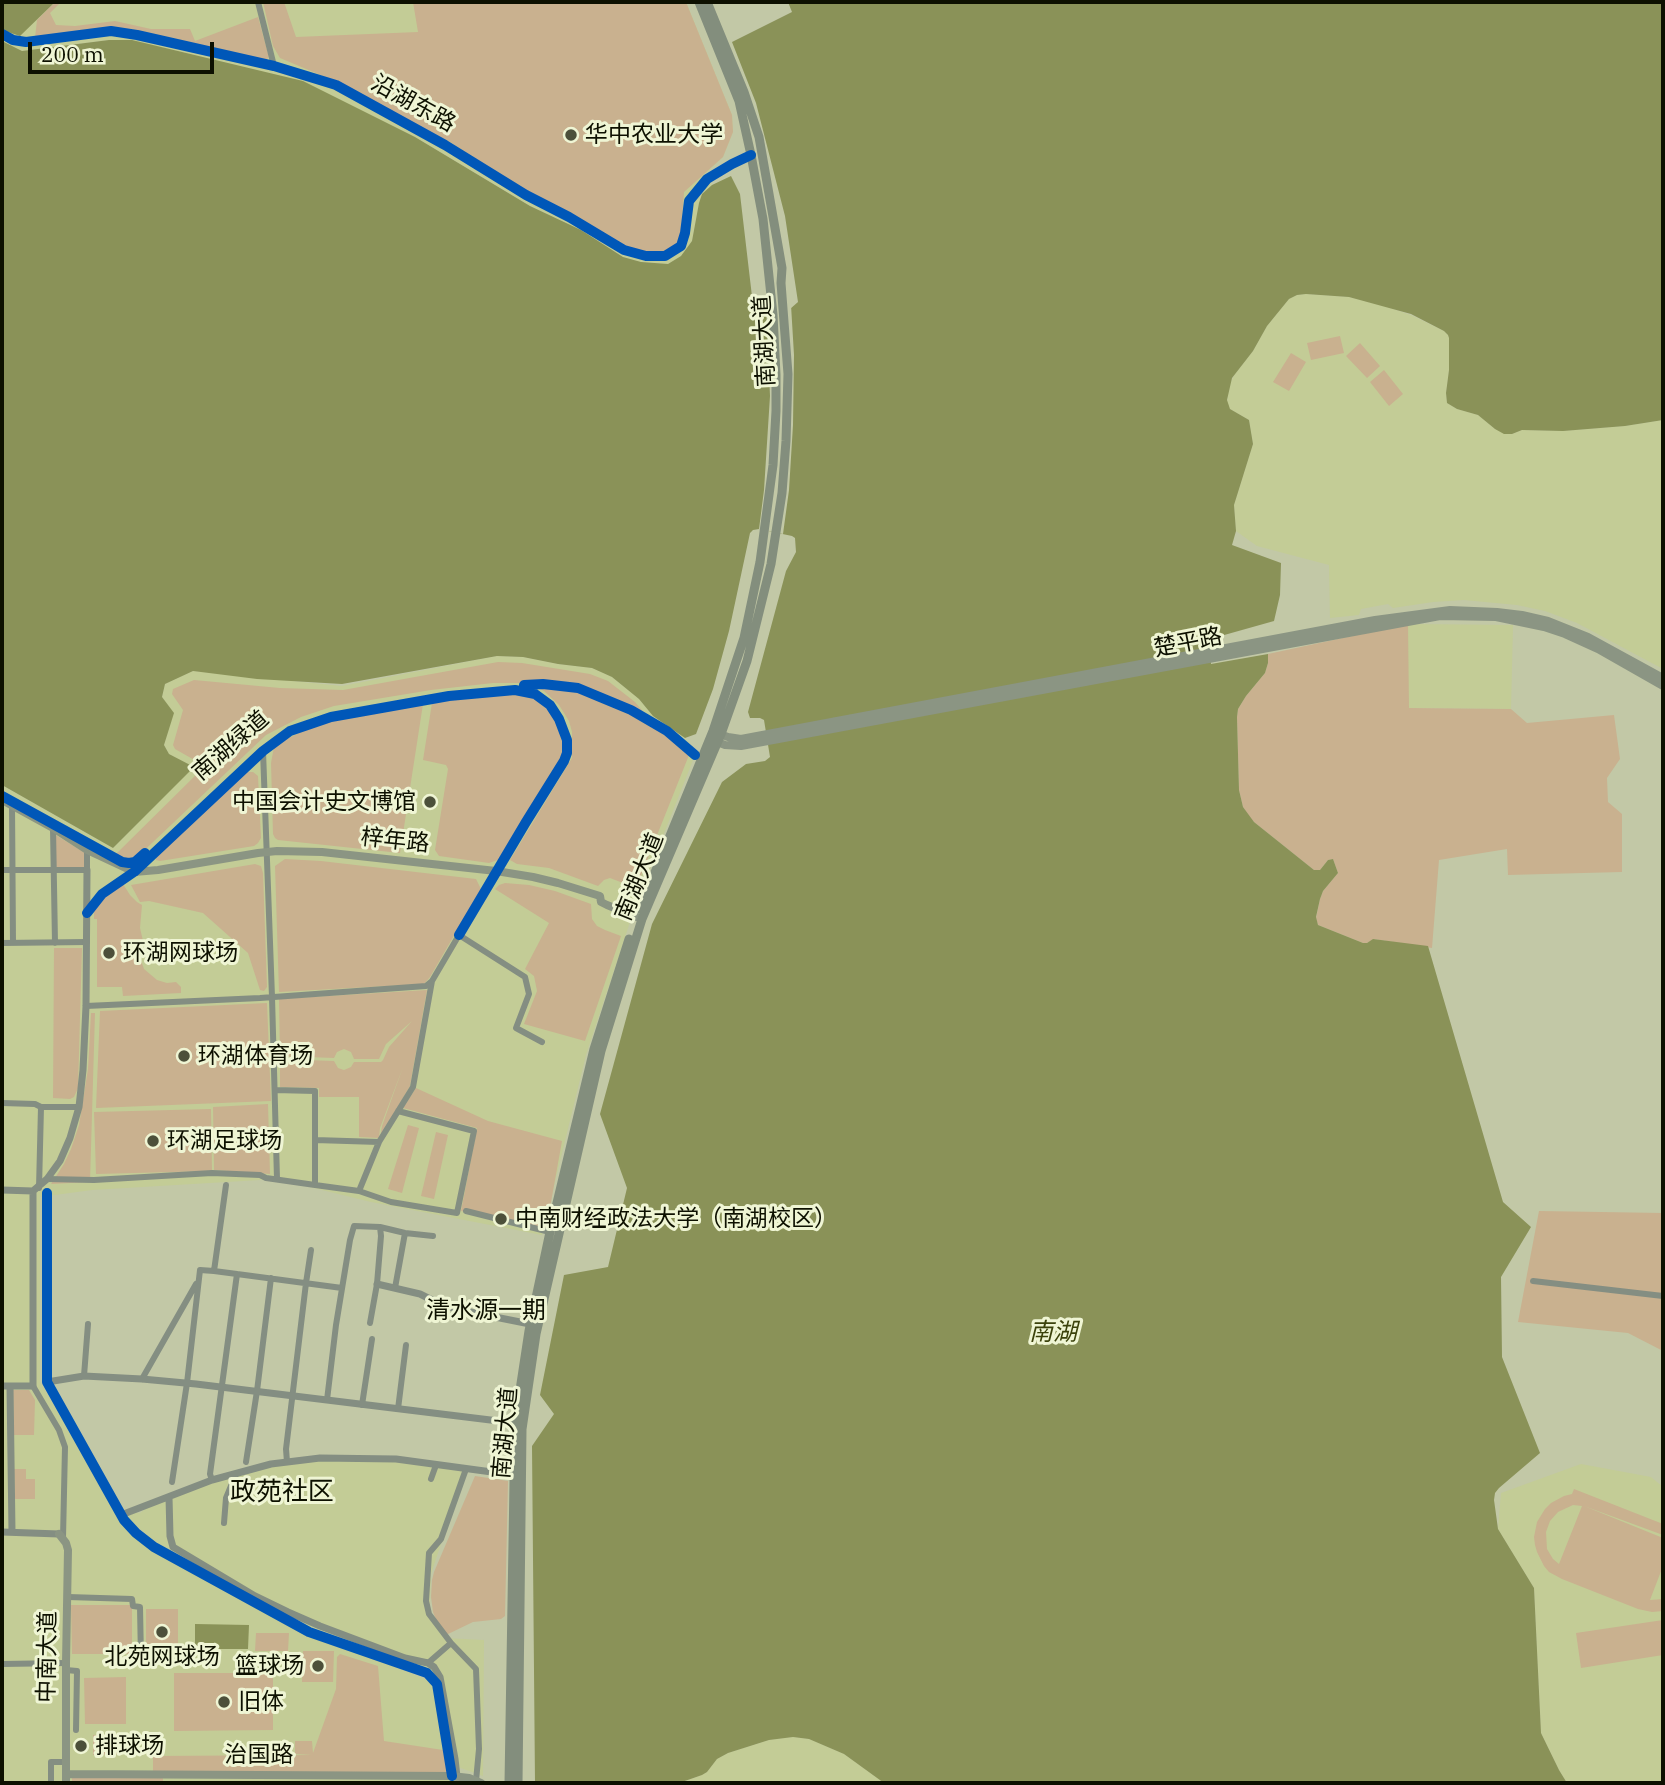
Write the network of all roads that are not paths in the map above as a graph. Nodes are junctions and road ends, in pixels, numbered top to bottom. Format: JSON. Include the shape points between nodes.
{"nodes":[{"id":1,"x":258,"y":2,"type":"edge"},
{"id":2,"x":699,"y":2,"type":"edge"},
{"id":3,"x":707,"y":2,"type":"edge"},
{"id":4,"x":2,"y":34,"type":"edge"},
{"id":5,"x":274,"y":66,"type":"junction"},
{"id":6,"x":751,"y":155,"type":"junction"},
{"id":7,"x":1332,"y":632,"type":"junction"},
{"id":8,"x":1663,"y":678,"type":"edge"},
{"id":9,"x":1663,"y":686,"type":"edge"},
{"id":10,"x":715,"y":737,"type":"junction"},
{"id":11,"x":263,"y":751,"type":"junction"},
{"id":12,"x":2,"y":800,"type":"edge"},
{"id":13,"x":13,"y":804,"type":"junction"},
{"id":14,"x":53,"y":828,"type":"junction"},
{"id":15,"x":87,"y":850,"type":"junction"},
{"id":16,"x":267,"y":852,"type":"junction"},
{"id":17,"x":2,"y":870,"type":"edge"},
{"id":18,"x":12,"y":870,"type":"junction"},
{"id":19,"x":53,"y":870,"type":"junction"},
{"id":20,"x":87,"y":870,"type":"junction"},
{"id":21,"x":496,"y":871,"type":"junction"},
{"id":22,"x":134,"y":872,"type":"junction"},
{"id":23,"x":87,"y":913,"type":"junction"},
{"id":24,"x":639,"y":918,"type":"junction"},
{"id":25,"x":459,"y":935,"type":"junction"},
{"id":26,"x":87,"y":942,"type":"junction"},
{"id":27,"x":2,"y":943,"type":"edge"},
{"id":28,"x":13,"y":943,"type":"junction"},
{"id":29,"x":55,"y":943,"type":"junction"},
{"id":30,"x":432,"y":981,"type":"junction"},
{"id":31,"x":272,"y":997,"type":"junction"},
{"id":32,"x":86,"y":1006,"type":"junction"},
{"id":33,"x":542,"y":1042,"type":"dead end"},
{"id":34,"x":275,"y":1090,"type":"junction"},
{"id":35,"x":2,"y":1103,"type":"edge"},
{"id":36,"x":41,"y":1107,"type":"junction"},
{"id":37,"x":79,"y":1107,"type":"junction"},
{"id":38,"x":398,"y":1111,"type":"junction"},
{"id":39,"x":315,"y":1140,"type":"junction"},
{"id":40,"x":379,"y":1142,"type":"junction"},
{"id":41,"x":47,"y":1179,"type":"junction"},
{"id":42,"x":277,"y":1179,"type":"junction"},
{"id":43,"x":226,"y":1185,"type":"dead end"},
{"id":44,"x":315,"y":1185,"type":"junction"},
{"id":45,"x":2,"y":1190,"type":"edge"},
{"id":46,"x":36,"y":1190,"type":"junction"},
{"id":47,"x":359,"y":1191,"type":"junction"},
{"id":48,"x":47,"y":1193,"type":"dead end"},
{"id":49,"x":466,"y":1211,"type":"dead end"},
{"id":50,"x":380,"y":1227,"type":"junction"},
{"id":51,"x":550,"y":1232,"type":"junction"},
{"id":52,"x":405,"y":1233,"type":"junction"},
{"id":53,"x":433,"y":1237,"type":"dead end"},
{"id":54,"x":311,"y":1250,"type":"dead end"},
{"id":55,"x":214,"y":1271,"type":"junction"},
{"id":56,"x":237,"y":1273,"type":"junction"},
{"id":57,"x":271,"y":1278,"type":"junction"},
{"id":58,"x":199,"y":1280,"type":"junction"},
{"id":59,"x":1533,"y":1281,"type":"dead end"},
{"id":60,"x":306,"y":1283,"type":"junction"},
{"id":61,"x":377,"y":1284,"type":"junction"},
{"id":62,"x":342,"y":1288,"type":"junction"},
{"id":63,"x":396,"y":1288,"type":"junction"},
{"id":64,"x":1663,"y":1296,"type":"edge"},
{"id":65,"x":370,"y":1323,"type":"dead end"},
{"id":66,"x":88,"y":1324,"type":"dead end"},
{"id":67,"x":530,"y":1324,"type":"junction"},
{"id":68,"x":372,"y":1339,"type":"dead end"},
{"id":69,"x":406,"y":1345,"type":"dead end"},
{"id":70,"x":84,"y":1376,"type":"junction"},
{"id":71,"x":142,"y":1378,"type":"junction"},
{"id":72,"x":47,"y":1382,"type":"junction"},
{"id":73,"x":187,"y":1383,"type":"junction"},
{"id":74,"x":6,"y":1386,"type":"edge"},
{"id":75,"x":33,"y":1386,"type":"junction"},
{"id":76,"x":222,"y":1387,"type":"junction"},
{"id":77,"x":257,"y":1391,"type":"junction"},
{"id":78,"x":292,"y":1396,"type":"junction"},
{"id":79,"x":327,"y":1400,"type":"junction"},
{"id":80,"x":362,"y":1405,"type":"junction"},
{"id":81,"x":398,"y":1409,"type":"junction"},
{"id":82,"x":515,"y":1423,"type":"junction"},
{"id":83,"x":246,"y":1462,"type":"dead end"},
{"id":84,"x":288,"y":1462,"type":"junction"},
{"id":85,"x":436,"y":1465,"type":"junction"},
{"id":86,"x":466,"y":1469,"type":"junction"},
{"id":87,"x":236,"y":1474,"type":"junction"},
{"id":88,"x":514,"y":1475,"type":"junction"},
{"id":89,"x":431,"y":1479,"type":"dead end"},
{"id":90,"x":212,"y":1480,"type":"junction"},
{"id":91,"x":172,"y":1482,"type":"dead end"},
{"id":92,"x":169,"y":1497,"type":"junction"},
{"id":93,"x":121,"y":1515,"type":"junction"},
{"id":94,"x":224,"y":1523,"type":"dead end"},
{"id":95,"x":2,"y":1532,"type":"edge"},
{"id":96,"x":12,"y":1532,"type":"junction"},
{"id":97,"x":61,"y":1536,"type":"junction"},
{"id":98,"x":68,"y":1597,"type":"junction"},
{"id":99,"x":451,"y":1643,"type":"junction"},
{"id":100,"x":141,"y":1659,"type":"dead end"},
{"id":101,"x":428,"y":1663,"type":"junction"},
{"id":102,"x":2,"y":1664,"type":"edge"},
{"id":103,"x":66,"y":1666,"type":"junction"},
{"id":104,"x":76,"y":1730,"type":"dead end"},
{"id":105,"x":66,"y":1762,"type":"junction"},
{"id":106,"x":454,"y":1777,"type":"junction"},
{"id":107,"x":66,"y":1779,"type":"edge"},
{"id":108,"x":166,"y":1779,"type":"edge"},
{"id":109,"x":214,"y":1779,"type":"edge"},
{"id":110,"x":312,"y":1779,"type":"edge"},
{"id":111,"x":400,"y":1779,"type":"edge"},
{"id":112,"x":479,"y":1782,"type":"edge"},
{"id":113,"x":51,"y":1783,"type":"edge"},
{"id":114,"x":509,"y":1783,"type":"edge"},
{"id":115,"x":518,"y":1783,"type":"edge"}],
"edges":[{"from":1,"to":5,"type":"street"},
{"from":2,"to":6,"type":"main road","name":"南湖大道","via":[[739,101]]},
{"from":3,"to":10,"type":"main road","name":"南湖大道","via":[[744,92],[762,152],[782,268],[788,374],[785,466],[765,595],[750,651]]},
{"from":4,"to":5,"type":"street","name":"沿湖东路","via":[[26,42],[111,31]]},
{"from":5,"to":6,"type":"street","name":"沿湖东路","via":[[336,85],[624,250],[646,256],[665,256],[681,246],[689,201],[708,179]]},
{"from":6,"to":10,"type":"main road","name":"南湖大道","via":[[773,315],[773,465],[744,638]]},
{"from":7,"to":8,"type":"main road","name":"楚平路","via":[[1440,610],[1522,615],[1579,633]]},
{"from":7,"to":9,"type":"main road","name":"楚平路","via":[[1440,616],[1507,619],[1576,639]]},
{"from":7,"to":10,"type":"main road","name":"楚平路","via":[[732,746]]},
{"from":10,"to":24,"type":"main road","name":"南湖大道"},
{"from":11,"to":16,"type":"street"},
{"from":11,"to":21,"type":"street","via":[[290,731],[331,717],[460,695],[515,690],[535,694],[559,719],[567,753]]},
{"from":11,"to":22,"type":"street"},
{"from":12,"to":13,"type":"main road"},
{"from":13,"to":14,"type":"main road"},
{"from":13,"to":18,"type":"street"},
{"from":14,"to":15,"type":"main road"},
{"from":14,"to":19,"type":"street"},
{"from":15,"to":20,"type":"street"},
{"from":15,"to":22,"type":"main road"},
{"from":16,"to":21,"type":"main road","name":"梓年路","via":[[322,852]]},
{"from":16,"to":22,"type":"main road","name":"梓年路"},
{"from":16,"to":31,"type":"street"},
{"from":17,"to":18,"type":"street"},
{"from":18,"to":19,"type":"street"},
{"from":18,"to":28,"type":"street"},
{"from":19,"to":20,"type":"street"},
{"from":19,"to":29,"type":"street"},
{"from":20,"to":23,"type":"street"},
{"from":21,"to":24,"type":"main road","name":"梓年路","via":[[567,885],[600,896],[607,905]]},
{"from":21,"to":25,"type":"street"},
{"from":22,"to":23,"type":"street","via":[[102,894]]},
{"from":23,"to":26,"type":"street"},
{"from":24,"to":51,"type":"main road","name":"南湖大道","via":[[594,1049]]},
{"from":24,"to":115,"type":"main road","name":"南湖大道","via":[[601,1051],[536,1334],[522,1429]]},
{"from":25,"to":30,"type":"street"},
{"from":25,"to":33,"type":"street","via":[[525,977],[529,994],[516,1028]]},
{"from":26,"to":29,"type":"street"},
{"from":26,"to":32,"type":"street"},
{"from":27,"to":28,"type":"street"},
{"from":28,"to":29,"type":"street"},
{"from":30,"to":31,"type":"street","via":[[408,988]]},
{"from":30,"to":38,"type":"street","via":[[413,1087]]},
{"from":31,"to":32,"type":"street"},
{"from":31,"to":34,"type":"street"},
{"from":32,"to":37,"type":"street"},
{"from":34,"to":39,"type":"street","via":[[315,1091]]},
{"from":34,"to":42,"type":"street"},
{"from":35,"to":36,"type":"street"},
{"from":36,"to":37,"type":"street"},
{"from":36,"to":46,"type":"street"},
{"from":37,"to":41,"type":"street","via":[[65,1149]]},
{"from":38,"to":40,"type":"street"},
{"from":38,"to":47,"type":"street","via":[[474,1131],[457,1213],[391,1202]]},
{"from":39,"to":40,"type":"street"},
{"from":39,"to":44,"type":"street"},
{"from":40,"to":47,"type":"street"},
{"from":41,"to":42,"type":"street","via":[[212,1173]]},
{"from":41,"to":46,"type":"street"},
{"from":42,"to":44,"type":"street"},
{"from":43,"to":55,"type":"street"},
{"from":44,"to":47,"type":"street"},
{"from":45,"to":46,"type":"street"},
{"from":46,"to":75,"type":"street"},
{"from":48,"to":72,"type":"street"},
{"from":49,"to":51,"type":"street"},
{"from":50,"to":52,"type":"street"},
{"from":50,"to":61,"type":"street"},
{"from":50,"to":62,"type":"street","via":[[354,1226]]},
{"from":51,"to":67,"type":"main road","name":"南湖大道"},
{"from":52,"to":53,"type":"street"},
{"from":52,"to":63,"type":"street"},
{"from":54,"to":60,"type":"street"},
{"from":55,"to":56,"type":"street"},
{"from":55,"to":58,"type":"street","via":[[200,1270]]},
{"from":56,"to":57,"type":"street"},
{"from":56,"to":76,"type":"street"},
{"from":57,"to":60,"type":"street"},
{"from":57,"to":77,"type":"street"},
{"from":58,"to":71,"type":"street"},
{"from":58,"to":73,"type":"street"},
{"from":59,"to":64,"type":"street"},
{"from":60,"to":62,"type":"street"},
{"from":60,"to":78,"type":"street"},
{"from":61,"to":63,"type":"street"},
{"from":61,"to":65,"type":"street"},
{"from":62,"to":79,"type":"street"},
{"from":63,"to":67,"type":"street","via":[[440,1304]]},
{"from":66,"to":70,"type":"street"},
{"from":67,"to":82,"type":"main road","name":"南湖大道"},
{"from":68,"to":80,"type":"street"},
{"from":69,"to":81,"type":"street"},
{"from":70,"to":71,"type":"street"},
{"from":70,"to":72,"type":"street"},
{"from":71,"to":73,"type":"street"},
{"from":72,"to":93,"type":"street"},
{"from":73,"to":76,"type":"street"},
{"from":73,"to":91,"type":"street"},
{"from":74,"to":75,"type":"street"},
{"from":74,"to":96,"type":"street"},
{"from":75,"to":97,"type":"street","via":[[65,1447]]},
{"from":76,"to":77,"type":"street"},
{"from":76,"to":90,"type":"street"},
{"from":77,"to":78,"type":"street"},
{"from":77,"to":83,"type":"street"},
{"from":78,"to":79,"type":"street"},
{"from":78,"to":84,"type":"street"},
{"from":79,"to":80,"type":"street"},
{"from":80,"to":81,"type":"street"},
{"from":81,"to":82,"type":"street"},
{"from":82,"to":88,"type":"main road","name":"南湖大道"},
{"from":84,"to":85,"type":"street","via":[[353,1457]]},
{"from":84,"to":87,"type":"street"},
{"from":85,"to":86,"type":"street"},
{"from":85,"to":89,"type":"street"},
{"from":86,"to":88,"type":"street"},
{"from":86,"to":99,"type":"street","via":[[441,1539],[429,1553],[429,1615]]},
{"from":87,"to":90,"type":"street"},
{"from":87,"to":94,"type":"street","via":[[226,1498]]},
{"from":88,"to":114,"type":"main road","name":"南湖大道"},
{"from":90,"to":92,"type":"street"},
{"from":92,"to":93,"type":"street"},
{"from":92,"to":101,"type":"street","via":[[173,1547],[299,1617]]},
{"from":93,"to":106,"type":"street","via":[[154,1547],[309,1632],[427,1673],[438,1684]]},
{"from":95,"to":96,"type":"street"},
{"from":96,"to":97,"type":"street"},
{"from":97,"to":98,"type":"main road","name":"中南大道","via":[[68,1550]]},
{"from":98,"to":100,"type":"street","via":[[132,1599],[132,1606],[140,1607]]},
{"from":98,"to":103,"type":"main road","name":"中南大道"},
{"from":99,"to":101,"type":"street"},
{"from":99,"to":112,"type":"street","via":[[476,1670]]},
{"from":101,"to":106,"type":"street","via":[[440,1677]]},
{"from":102,"to":103,"type":"street"},
{"from":103,"to":104,"type":"street","via":[[77,1671]]},
{"from":103,"to":105,"type":"main road","name":"中南大道"},
{"from":105,"to":107,"type":"main road","name":"中南大道"},
{"from":105,"to":113,"type":"street","via":[[51,1762]]},
{"from":106,"to":111,"type":"main road","name":"治国路"},
{"from":106,"to":112,"type":"main road","name":"治国路"},
{"from":107,"to":108,"type":"main road","name":"治国路"},
{"from":108,"to":109,"type":"main road","name":"治国路"},
{"from":109,"to":110,"type":"main road","name":"治国路"},
{"from":110,"to":111,"type":"main road","name":"治国路"}]}
